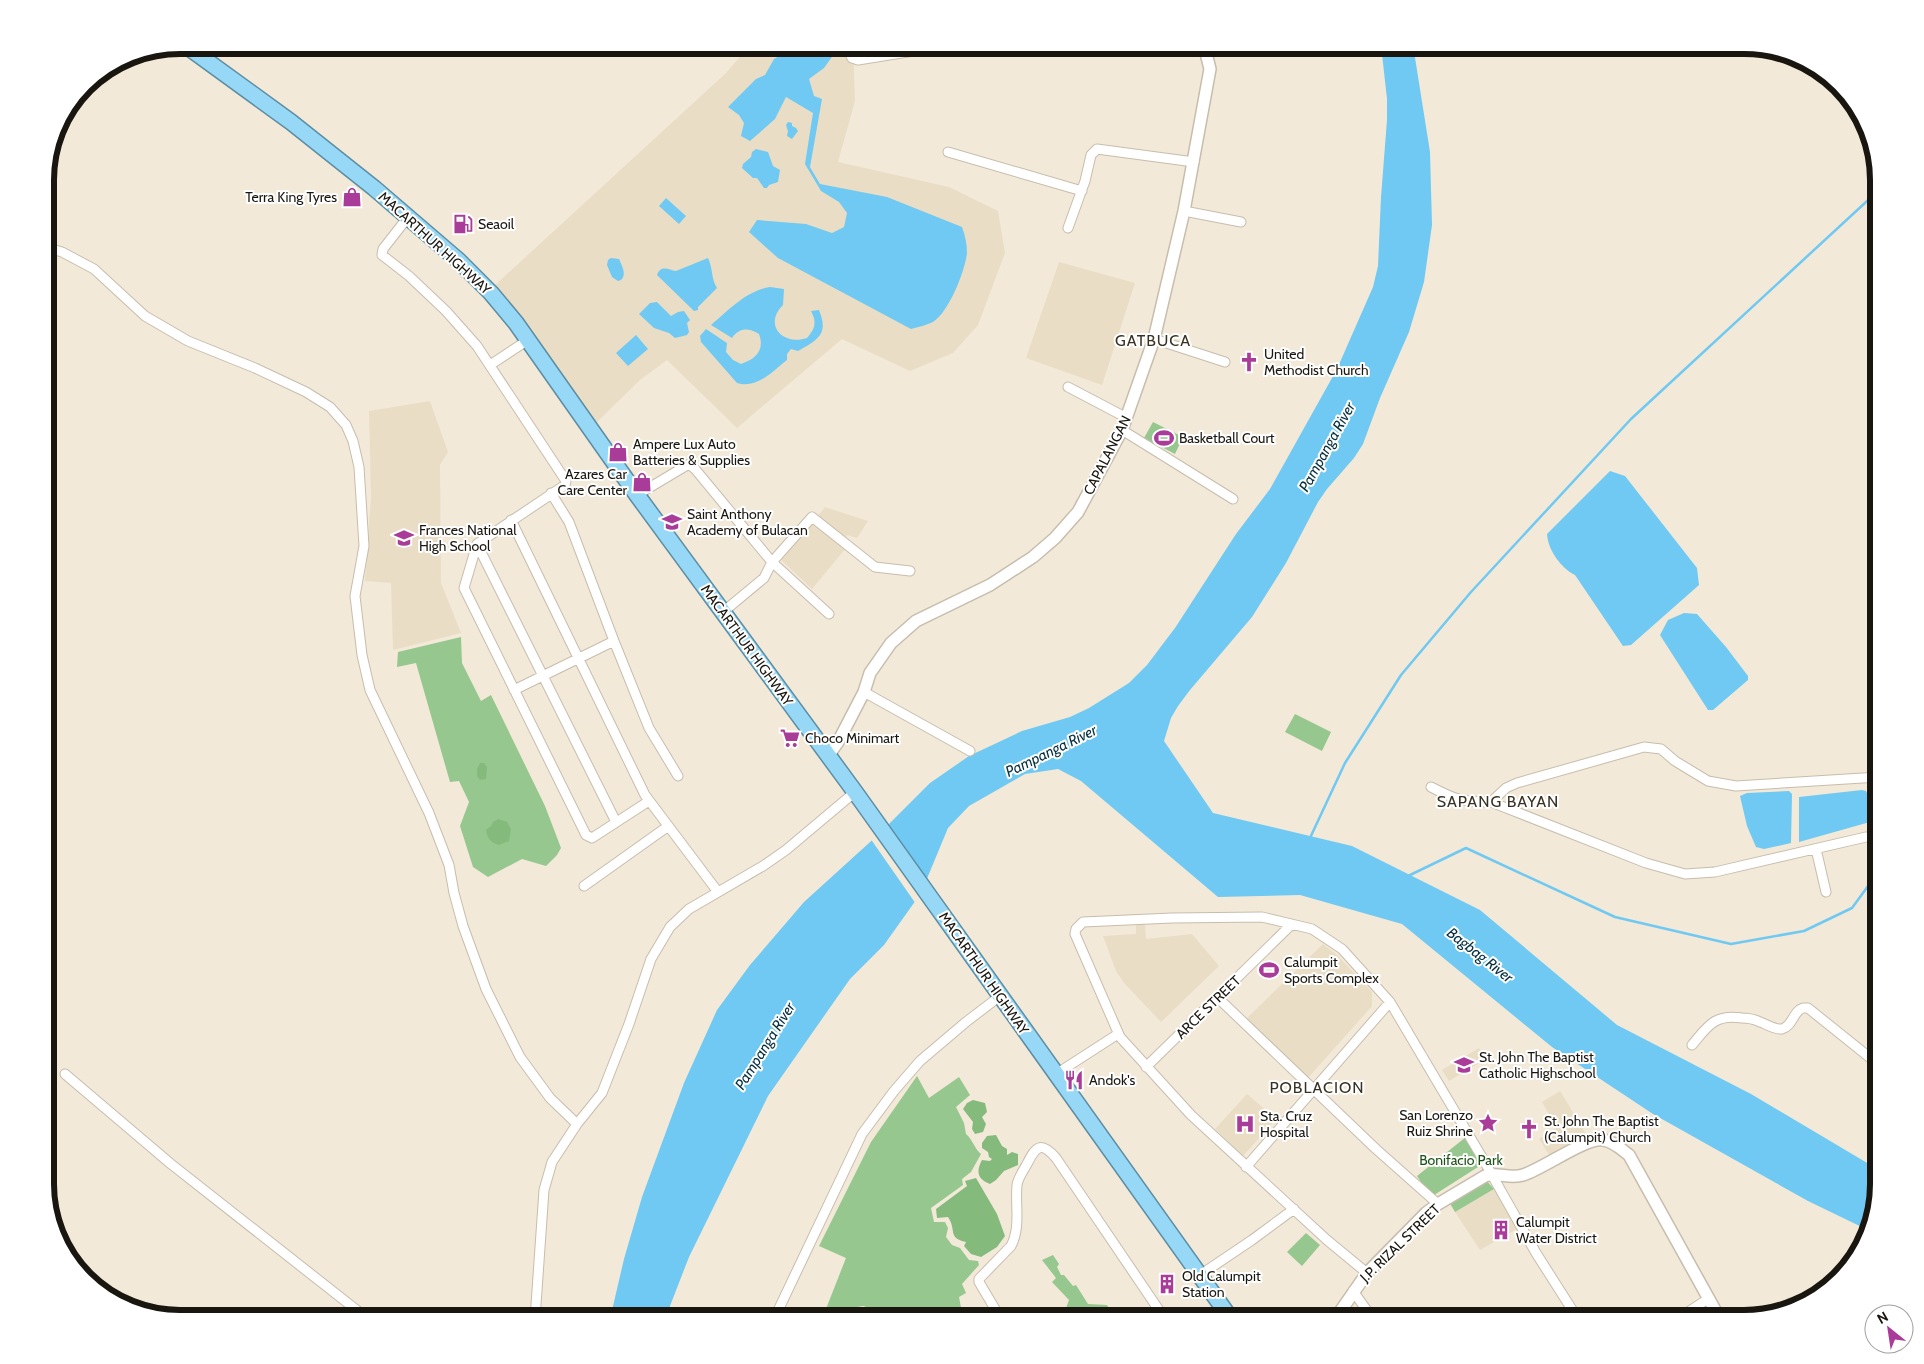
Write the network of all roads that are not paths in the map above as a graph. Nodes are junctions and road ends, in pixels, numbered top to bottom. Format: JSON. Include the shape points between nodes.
{"nodes":[{"id":1,"x":197,"y":54,"type":"edge"},
{"id":2,"x":850,"y":54,"type":"edge"},
{"id":3,"x":895,"y":54,"type":"edge"},
{"id":4,"x":1206,"y":54,"type":"edge"},
{"id":5,"x":948,"y":152,"type":"dead end"},
{"id":6,"x":1194,"y":162,"type":"junction"},
{"id":7,"x":1082,"y":191,"type":"junction"},
{"id":8,"x":1184,"y":211,"type":"junction"},
{"id":9,"x":408,"y":217,"type":"junction"},
{"id":10,"x":1241,"y":222,"type":"dead end"},
{"id":11,"x":1068,"y":228,"type":"dead end"},
{"id":12,"x":54,"y":250,"type":"edge"},
{"id":13,"x":1154,"y":339,"type":"junction"},
{"id":14,"x":528,"y":340,"type":"junction"},
{"id":15,"x":1225,"y":362,"type":"dead end"},
{"id":16,"x":490,"y":365,"type":"junction"},
{"id":17,"x":1068,"y":387,"type":"dead end"},
{"id":18,"x":1127,"y":418,"type":"junction"},
{"id":19,"x":1122,"y":430,"type":"junction"},
{"id":20,"x":551,"y":493,"type":"junction"},
{"id":21,"x":637,"y":495,"type":"junction"},
{"id":22,"x":1233,"y":499,"type":"dead end"},
{"id":23,"x":511,"y":520,"type":"junction"},
{"id":24,"x":477,"y":544,"type":"junction"},
{"id":25,"x":772,"y":562,"type":"junction"},
{"id":26,"x":910,"y":571,"type":"dead end"},
{"id":27,"x":723,"y":612,"type":"junction"},
{"id":28,"x":830,"y":614,"type":"dead end"},
{"id":29,"x":614,"y":641,"type":"junction"},
{"id":30,"x":578,"y":658,"type":"junction"},
{"id":31,"x":543,"y":674,"type":"junction"},
{"id":32,"x":514,"y":690,"type":"junction"},
{"id":33,"x":864,"y":692,"type":"junction"},
{"id":34,"x":970,"y":751,"type":"dead end"},
{"id":35,"x":828,"y":756,"type":"junction"},
{"id":36,"x":678,"y":776,"type":"dead end"},
{"id":37,"x":1870,"y":778,"type":"edge"},
{"id":38,"x":1431,"y":787,"type":"dead end"},
{"id":39,"x":855,"y":792,"type":"junction"},
{"id":40,"x":649,"y":802,"type":"junction"},
{"id":41,"x":1491,"y":802,"type":"junction"},
{"id":42,"x":616,"y":822,"type":"junction"},
{"id":43,"x":667,"y":827,"type":"junction"},
{"id":44,"x":1866,"y":837,"type":"dead end"},
{"id":45,"x":1816,"y":849,"type":"junction"},
{"id":46,"x":584,"y":886,"type":"dead end"},
{"id":47,"x":718,"y":892,"type":"junction"},
{"id":48,"x":1826,"y":892,"type":"dead end"},
{"id":49,"x":1291,"y":925,"type":"junction"},
{"id":50,"x":997,"y":993,"type":"junction"},
{"id":51,"x":1218,"y":998,"type":"junction"},
{"id":52,"x":1390,"y":1002,"type":"junction"},
{"id":53,"x":1118,"y":1034,"type":"junction"},
{"id":54,"x":1692,"y":1045,"type":"dead end"},
{"id":55,"x":1870,"y":1058,"type":"edge"},
{"id":56,"x":1146,"y":1066,"type":"junction"},
{"id":57,"x":65,"y":1074,"type":"dead end"},
{"id":58,"x":1056,"y":1074,"type":"junction"},
{"id":59,"x":1314,"y":1088,"type":"junction"},
{"id":60,"x":577,"y":1124,"type":"junction"},
{"id":61,"x":1246,"y":1167,"type":"junction"},
{"id":62,"x":1492,"y":1174,"type":"junction"},
{"id":63,"x":1438,"y":1204,"type":"junction"},
{"id":64,"x":1294,"y":1209,"type":"junction"},
{"id":65,"x":1367,"y":1273,"type":"junction"},
{"id":66,"x":1200,"y":1275,"type":"junction"},
{"id":67,"x":1353,"y":1291,"type":"junction"},
{"id":68,"x":1708,"y":1299,"type":"junction"},
{"id":69,"x":357,"y":1310,"type":"edge"},
{"id":70,"x":536,"y":1310,"type":"edge"},
{"id":71,"x":778,"y":1310,"type":"edge"},
{"id":72,"x":995,"y":1310,"type":"edge"},
{"id":73,"x":1159,"y":1310,"type":"edge"},
{"id":74,"x":1224,"y":1310,"type":"edge"},
{"id":75,"x":1341,"y":1310,"type":"edge"},
{"id":76,"x":1367,"y":1310,"type":"edge"},
{"id":77,"x":1572,"y":1310,"type":"edge"},
{"id":78,"x":1691,"y":1310,"type":"edge"},
{"id":79,"x":1715,"y":1310,"type":"edge"}],
"edges":[{"from":1,"to":9,"type":"highway","name":"MACARTHUR HIGHWAY","via":[[291,122]]},
{"from":2,"to":3,"type":"street","via":[[858,60]]},
{"from":4,"to":6,"type":"street","name":"CAPALANGAN","via":[[1210,69]]},
{"from":5,"to":7,"type":"street"},
{"from":6,"to":7,"type":"street","via":[[1097,149],[1091,155]]},
{"from":6,"to":8,"type":"street","name":"CAPALANGAN"},
{"from":7,"to":11,"type":"street"},
{"from":8,"to":10,"type":"street"},
{"from":8,"to":13,"type":"street","name":"CAPALANGAN"},
{"from":9,"to":14,"type":"highway","name":"MACARTHUR HIGHWAY","via":[[460,261],[516,322]]},
{"from":9,"to":16,"type":"street","via":[[381,253],[446,311]]},
{"from":12,"to":60,"type":"street","via":[[94,269],[145,316],[188,341],[306,392],[330,407],[346,425],[359,467],[364,546],[355,596],[370,690],[429,813],[449,865],[463,926],[486,989],[520,1057],[550,1098]]},
{"from":13,"to":15,"type":"street"},
{"from":13,"to":18,"type":"street","name":"CAPALANGAN"},
{"from":14,"to":16,"type":"street"},
{"from":14,"to":21,"type":"highway","name":"MACARTHUR HIGHWAY"},
{"from":16,"to":20,"type":"street","via":[[566,482]]},
{"from":17,"to":18,"type":"street"},
{"from":18,"to":19,"type":"street","name":"CAPALANGAN"},
{"from":19,"to":22,"type":"street"},
{"from":19,"to":33,"type":"street","name":"CAPALANGAN","via":[[1078,512],[1055,538],[1033,557],[990,585],[916,621],[891,643],[870,673]]},
{"from":20,"to":23,"type":"street"},
{"from":20,"to":29,"type":"street","via":[[569,522]]},
{"from":21,"to":25,"type":"street","via":[[689,464]]},
{"from":21,"to":27,"type":"highway","name":"MACARTHUR HIGHWAY"},
{"from":23,"to":24,"type":"street"},
{"from":23,"to":30,"type":"street"},
{"from":24,"to":31,"type":"street"},
{"from":24,"to":32,"type":"street","via":[[464,588]]},
{"from":25,"to":26,"type":"street","via":[[812,518],[875,567]]},
{"from":25,"to":27,"type":"street","via":[[764,578]]},
{"from":25,"to":28,"type":"street"},
{"from":27,"to":35,"type":"highway","name":"MACARTHUR HIGHWAY"},
{"from":29,"to":30,"type":"street"},
{"from":29,"to":36,"type":"street","via":[[650,728]]},
{"from":30,"to":31,"type":"street"},
{"from":30,"to":40,"type":"street"},
{"from":31,"to":32,"type":"street"},
{"from":31,"to":42,"type":"street"},
{"from":32,"to":42,"type":"street","via":[[586,836],[592,838]]},
{"from":33,"to":34,"type":"street"},
{"from":33,"to":35,"type":"street","name":"CAPALANGAN"},
{"from":35,"to":39,"type":"highway","name":"MACARTHUR HIGHWAY"},
{"from":37,"to":41,"type":"street","via":[[1736,786],[1708,781],[1661,748],[1644,747],[1517,783]]},
{"from":38,"to":41,"type":"street","via":[[1458,800]]},
{"from":39,"to":47,"type":"street","via":[[763,866]]},
{"from":39,"to":50,"type":"highway","name":"MACARTHUR HIGHWAY"},
{"from":40,"to":42,"type":"street"},
{"from":40,"to":43,"type":"street"},
{"from":41,"to":45,"type":"street","via":[[1646,863],[1685,874],[1715,872]]},
{"from":43,"to":46,"type":"street"},
{"from":43,"to":47,"type":"street"},
{"from":44,"to":45,"type":"street"},
{"from":45,"to":48,"type":"street"},
{"from":47,"to":60,"type":"street","via":[[689,909],[670,928],[651,959],[630,1024],[602,1093]]},
{"from":49,"to":51,"type":"street","name":"ARCE STREET"},
{"from":49,"to":52,"type":"street","via":[[1312,929],[1342,949]]},
{"from":49,"to":53,"type":"street","via":[[1262,917],[1083,922],[1075,934]]},
{"from":50,"to":58,"type":"highway","name":"MACARTHUR HIGHWAY"},
{"from":50,"to":71,"type":"street","via":[[920,1061],[862,1134]]},
{"from":51,"to":56,"type":"street","name":"ARCE STREET"},
{"from":51,"to":59,"type":"street"},
{"from":52,"to":59,"type":"street"},
{"from":52,"to":62,"type":"street"},
{"from":53,"to":56,"type":"street"},
{"from":53,"to":58,"type":"street"},
{"from":54,"to":55,"type":"street","via":[[1711,1024],[1723,1017],[1756,1020],[1781,1029],[1790,1024],[1796,1012],[1808,1008]]},
{"from":56,"to":61,"type":"street"},
{"from":57,"to":69,"type":"street","via":[[171,1164]]},
{"from":58,"to":66,"type":"highway","name":"MACARTHUR HIGHWAY"},
{"from":59,"to":61,"type":"street"},
{"from":59,"to":63,"type":"street"},
{"from":60,"to":70,"type":"street","via":[[552,1162],[544,1190]]},
{"from":61,"to":64,"type":"street"},
{"from":62,"to":63,"type":"street","name":"J.P. RIZAL STREET"},
{"from":62,"to":68,"type":"street","via":[[1520,1176],[1536,1171],[1588,1142],[1602,1139],[1615,1144],[1629,1155]]},
{"from":62,"to":77,"type":"street"},
{"from":63,"to":65,"type":"street","name":"J.P. RIZAL STREET"},
{"from":64,"to":65,"type":"street"},
{"from":64,"to":66,"type":"street"},
{"from":65,"to":67,"type":"street","name":"J.P. RIZAL STREET"},
{"from":66,"to":74,"type":"highway","name":"MACARTHUR HIGHWAY"},
{"from":67,"to":75,"type":"street","name":"J.P. RIZAL STREET"},
{"from":67,"to":76,"type":"street"},
{"from":68,"to":78,"type":"street"},
{"from":68,"to":79,"type":"street"},
{"from":72,"to":73,"type":"street","via":[[979,1279],[1014,1240],[1018,1180],[1033,1152],[1043,1147],[1056,1158]]}]}
